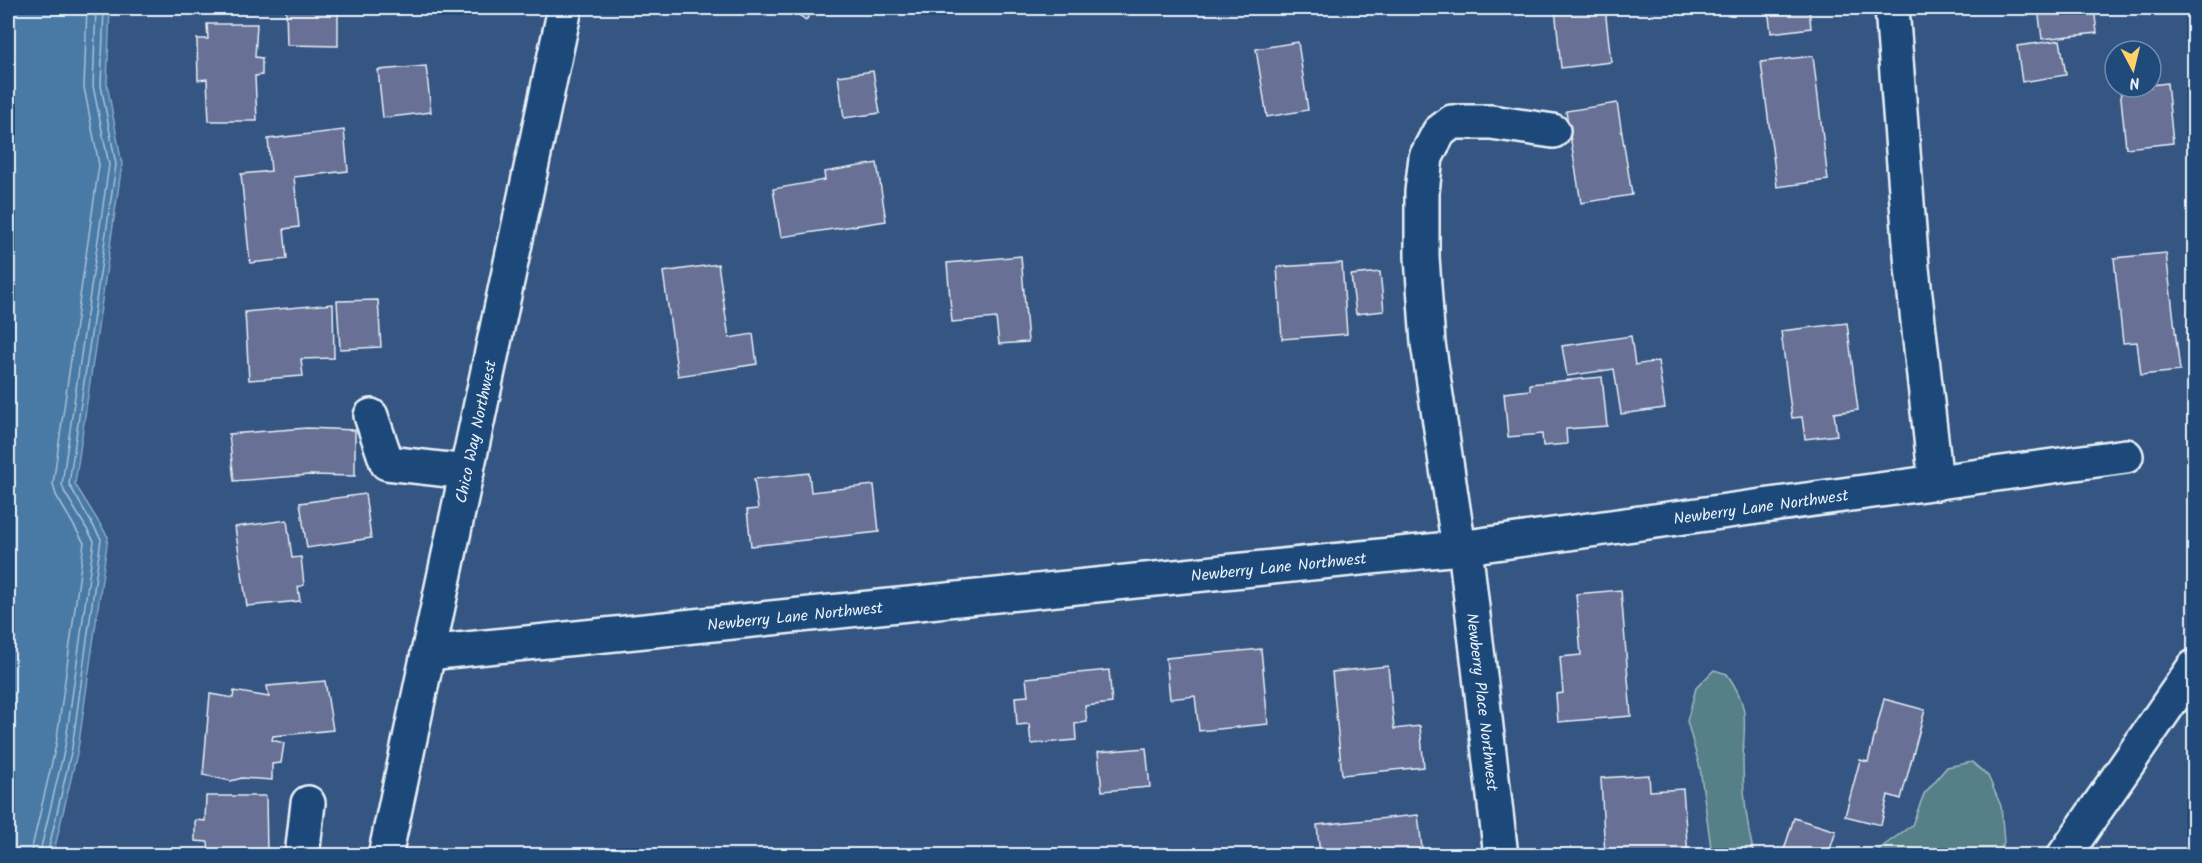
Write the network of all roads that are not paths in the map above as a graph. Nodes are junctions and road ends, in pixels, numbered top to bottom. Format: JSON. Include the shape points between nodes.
{"nodes":[{"id":1,"x":565,"y":8,"type":"edge"},
{"id":2,"x":1892,"y":8,"type":"edge"},
{"id":3,"x":1553,"y":131,"type":"dead end"},
{"id":4,"x":371,"y":416,"type":"dead end"},
{"id":5,"x":2126,"y":456,"type":"dead end"},
{"id":6,"x":467,"y":472,"type":"junction"},
{"id":7,"x":1936,"y":483,"type":"junction"},
{"id":8,"x":1462,"y":548,"type":"junction"},
{"id":9,"x":428,"y":653,"type":"junction"},
{"id":10,"x":2194,"y":667,"type":"edge"},
{"id":11,"x":308,"y":803,"type":"dead end"},
{"id":12,"x":302,"y":855,"type":"edge"},
{"id":13,"x":385,"y":855,"type":"edge"},
{"id":14,"x":1501,"y":855,"type":"edge"},
{"id":15,"x":2064,"y":855,"type":"edge"}],
"edges":[{"from":1,"to":6,"type":"main road","name":"Chico Way Northwest"},
{"from":2,"to":7,"type":"main road","via":[[1912,268]]},
{"from":3,"to":8,"type":"main road","name":"Newberry Place Northwest","via":[[1491,122],[1452,122],[1439,132],[1426,157],[1422,257],[1427,332]]},
{"from":4,"to":6,"type":"main road","via":[[387,463]]},
{"from":5,"to":7,"type":"main road","name":"Newberry Lane Northwest"},
{"from":6,"to":9,"type":"main road","name":"Chico Way Northwest"},
{"from":7,"to":8,"type":"main road","name":"Newberry Lane Northwest"},
{"from":8,"to":9,"type":"main road","name":"Newberry Lane Northwest"},
{"from":8,"to":14,"type":"main road","name":"Newberry Place Northwest"},
{"from":9,"to":13,"type":"main road","name":"Chico Way Northwest"},
{"from":10,"to":15,"type":"main road"},
{"from":11,"to":12,"type":"main road"}]}
